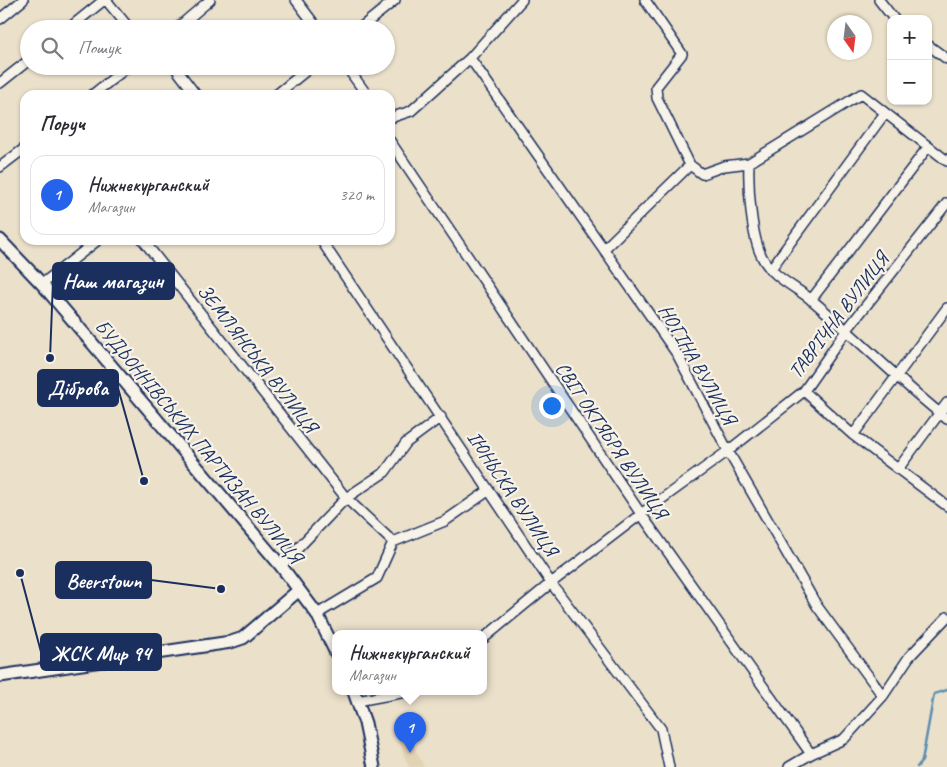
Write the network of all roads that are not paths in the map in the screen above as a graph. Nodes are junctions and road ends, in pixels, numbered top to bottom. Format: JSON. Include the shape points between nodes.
{"nodes":[{"id":1,"x":23,"y":0,"type":"edge"},
{"id":2,"x":105,"y":0,"type":"edge"},
{"id":3,"x":210,"y":0,"type":"edge"},
{"id":4,"x":296,"y":0,"type":"edge"},
{"id":5,"x":395,"y":0,"type":"edge"},
{"id":6,"x":522,"y":0,"type":"edge"},
{"id":7,"x":645,"y":0,"type":"edge"},
{"id":8,"x":879,"y":0,"type":"edge"},
{"id":9,"x":891,"y":15,"type":"edge"},
{"id":10,"x":0,"y":18,"type":"edge"},
{"id":11,"x":79,"y":20,"type":"edge"},
{"id":12,"x":122,"y":20,"type":"edge"},
{"id":13,"x":187,"y":20,"type":"edge"},
{"id":14,"x":311,"y":20,"type":"edge"},
{"id":15,"x":370,"y":20,"type":"edge"},
{"id":16,"x":932,"y":47,"type":"edge"},
{"id":17,"x":945,"y":54,"type":"edge"},
{"id":18,"x":470,"y":58,"type":"junction"},
{"id":19,"x":20,"y":67,"type":"edge"},
{"id":20,"x":118,"y":75,"type":"edge"},
{"id":21,"x":181,"y":75,"type":"edge"},
{"id":22,"x":301,"y":75,"type":"edge"},
{"id":23,"x":353,"y":75,"type":"edge"},
{"id":24,"x":0,"y":83,"type":"edge"},
{"id":25,"x":98,"y":90,"type":"edge"},
{"id":26,"x":192,"y":90,"type":"edge"},
{"id":27,"x":282,"y":90,"type":"edge"},
{"id":28,"x":363,"y":90,"type":"edge"},
{"id":29,"x":886,"y":113,"type":"junction"},
{"id":30,"x":395,"y":116,"type":"edge"},
{"id":31,"x":928,"y":147,"type":"junction"},
{"id":32,"x":395,"y":148,"type":"edge"},
{"id":33,"x":20,"y":152,"type":"edge"},
{"id":34,"x":947,"y":161,"type":"edge"},
{"id":35,"x":748,"y":163,"type":"junction"},
{"id":36,"x":690,"y":165,"type":"junction"},
{"id":37,"x":0,"y":167,"type":"edge"},
{"id":38,"x":947,"y":203,"type":"edge"},
{"id":39,"x":0,"y":240,"type":"edge"},
{"id":40,"x":92,"y":245,"type":"edge"},
{"id":41,"x":147,"y":245,"type":"edge"},
{"id":42,"x":324,"y":245,"type":"edge"},
{"id":43,"x":604,"y":249,"type":"junction"},
{"id":44,"x":770,"y":270,"type":"junction"},
{"id":45,"x":42,"y":284,"type":"junction"},
{"id":46,"x":811,"y":300,"type":"junction"},
{"id":47,"x":947,"y":308,"type":"edge"},
{"id":48,"x":846,"y":331,"type":"junction"},
{"id":49,"x":898,"y":376,"type":"junction"},
{"id":50,"x":804,"y":390,"type":"junction"},
{"id":51,"x":947,"y":403,"type":"edge"},
{"id":52,"x":943,"y":416,"type":"edge"},
{"id":53,"x":442,"y":417,"type":"junction"},
{"id":54,"x":854,"y":435,"type":"junction"},
{"id":55,"x":728,"y":451,"type":"junction"},
{"id":56,"x":898,"y":469,"type":"junction"},
{"id":57,"x":488,"y":490,"type":"junction"},
{"id":58,"x":346,"y":498,"type":"junction"},
{"id":59,"x":946,"y":504,"type":"edge"},
{"id":60,"x":641,"y":514,"type":"junction"},
{"id":61,"x":394,"y":542,"type":"junction"},
{"id":62,"x":280,"y":566,"type":"junction"},
{"id":63,"x":551,"y":582,"type":"junction"},
{"id":64,"x":299,"y":590,"type":"junction"},
{"id":65,"x":317,"y":614,"type":"junction"},
{"id":66,"x":947,"y":618,"type":"edge"},
{"id":67,"x":487,"y":635,"type":"edge"},
{"id":68,"x":332,"y":645,"type":"edge"},
{"id":69,"x":0,"y":676,"type":"edge"},
{"id":70,"x":368,"y":695,"type":"edge"},
{"id":71,"x":356,"y":696,"type":"edge"},
{"id":72,"x":883,"y":696,"type":"junction"},
{"id":73,"x":811,"y":754,"type":"junction"},
{"id":74,"x":374,"y":767,"type":"edge"},
{"id":75,"x":669,"y":767,"type":"edge"},
{"id":76,"x":790,"y":767,"type":"edge"}],
"edges":[{"from":1,"to":10,"type":"street"},
{"from":2,"to":11,"type":"street"},
{"from":2,"to":12,"type":"street"},
{"from":3,"to":13,"type":"street"},
{"from":4,"to":14,"type":"street"},
{"from":5,"to":15,"type":"street"},
{"from":6,"to":18,"type":"street"},
{"from":7,"to":36,"type":"street","via":[[682,54],[656,86],[657,98]]},
{"from":8,"to":9,"type":"street"},
{"from":16,"to":17,"type":"street"},
{"from":18,"to":30,"type":"street","via":[[411,111]]},
{"from":18,"to":43,"type":"street","name":"НОГІНА ВУЛИЦЯ"},
{"from":19,"to":24,"type":"street"},
{"from":20,"to":25,"type":"street"},
{"from":21,"to":26,"type":"street"},
{"from":22,"to":27,"type":"street"},
{"from":23,"to":28,"type":"street"},
{"from":29,"to":31,"type":"street"},
{"from":29,"to":35,"type":"street","via":[[861,94]]},
{"from":29,"to":44,"type":"street"},
{"from":31,"to":34,"type":"street"},
{"from":31,"to":46,"type":"street"},
{"from":32,"to":60,"type":"street","name":"СВІТ ОКТЯБРЯ ВУЛИЦЯ"},
{"from":33,"to":37,"type":"street"},
{"from":35,"to":36,"type":"street","via":[[724,166],[702,174]]},
{"from":35,"to":44,"type":"street","via":[[754,229],[761,256]]},
{"from":36,"to":43,"type":"street"},
{"from":38,"to":48,"type":"street","name":"ТАВРІЧНА ВУЛИЦЯ"},
{"from":39,"to":45,"type":"main road","name":"БУДЬОННІВСЬКИХ ПАРТИЗАН ВУЛИЦЯ"},
{"from":40,"to":45,"type":"street"},
{"from":41,"to":58,"type":"street","name":"ЗЕМЛЯНСЬКА ВУЛИЦЯ"},
{"from":42,"to":53,"type":"street","name":"IЮНЬСКА ВУЛИЦЯ"},
{"from":43,"to":55,"type":"street","name":"НОГІНА ВУЛИЦЯ","via":[[677,354]]},
{"from":44,"to":46,"type":"street"},
{"from":45,"to":62,"type":"main road","name":"БУДЬОННІВСЬКИХ ПАРТИЗАН ВУЛИЦЯ"},
{"from":46,"to":48,"type":"street"},
{"from":47,"to":49,"type":"street"},
{"from":48,"to":49,"type":"street"},
{"from":48,"to":50,"type":"street","name":"ТАВРІЧНА ВУЛИЦЯ"},
{"from":49,"to":52,"type":"street"},
{"from":49,"to":54,"type":"street"},
{"from":50,"to":54,"type":"street"},
{"from":50,"to":55,"type":"street","name":"ТАВРІЧНА ВУЛИЦЯ"},
{"from":51,"to":52,"type":"street"},
{"from":52,"to":56,"type":"street"},
{"from":53,"to":57,"type":"street","name":"IЮНЬСКА ВУЛИЦЯ"},
{"from":53,"to":58,"type":"street","via":[[406,443],[385,472]]},
{"from":54,"to":56,"type":"street"},
{"from":55,"to":60,"type":"street","name":"ТАВРІЧНА ВУЛИЦЯ"},
{"from":55,"to":72,"type":"street","name":"НОГІНА ВУЛИЦЯ","via":[[817,606]]},
{"from":56,"to":59,"type":"street"},
{"from":57,"to":61,"type":"street","via":[[445,520]]},
{"from":57,"to":63,"type":"street","name":"IЮНЬСКА ВУЛИЦЯ"},
{"from":58,"to":61,"type":"street","name":"ЗЕМЛЯНСЬКА ВУЛИЦЯ"},
{"from":58,"to":62,"type":"street"},
{"from":60,"to":63,"type":"street","name":"ТАВРІЧНА ВУЛИЦЯ"},
{"from":60,"to":73,"type":"street","name":"СВІТ ОКТЯБРЯ ВУЛИЦЯ"},
{"from":61,"to":65,"type":"street","via":[[377,578]]},
{"from":62,"to":64,"type":"main road","name":"БУДЬОННІВСЬКИХ ПАРТИЗАН ВУЛИЦЯ"},
{"from":63,"to":67,"type":"street","name":"ТАВРІЧНА ВУЛИЦЯ"},
{"from":63,"to":75,"type":"street","name":"IЮНЬСКА ВУЛИЦЯ","via":[[661,729]]},
{"from":64,"to":65,"type":"main road","name":"БУДЬОННІВСЬКИХ ПАРТИЗАН ВУЛИЦЯ"},
{"from":64,"to":69,"type":"main road","via":[[243,638],[231,642]]},
{"from":65,"to":68,"type":"main road","name":"БУДЬОННІВСЬКИХ ПАРТИЗАН ВУЛИЦЯ"},
{"from":66,"to":72,"type":"street","via":[[910,657]]},
{"from":70,"to":71,"type":"street"},
{"from":71,"to":74,"type":"main road"},
{"from":72,"to":73,"type":"street","via":[[844,739]]},
{"from":73,"to":76,"type":"street"}]}
